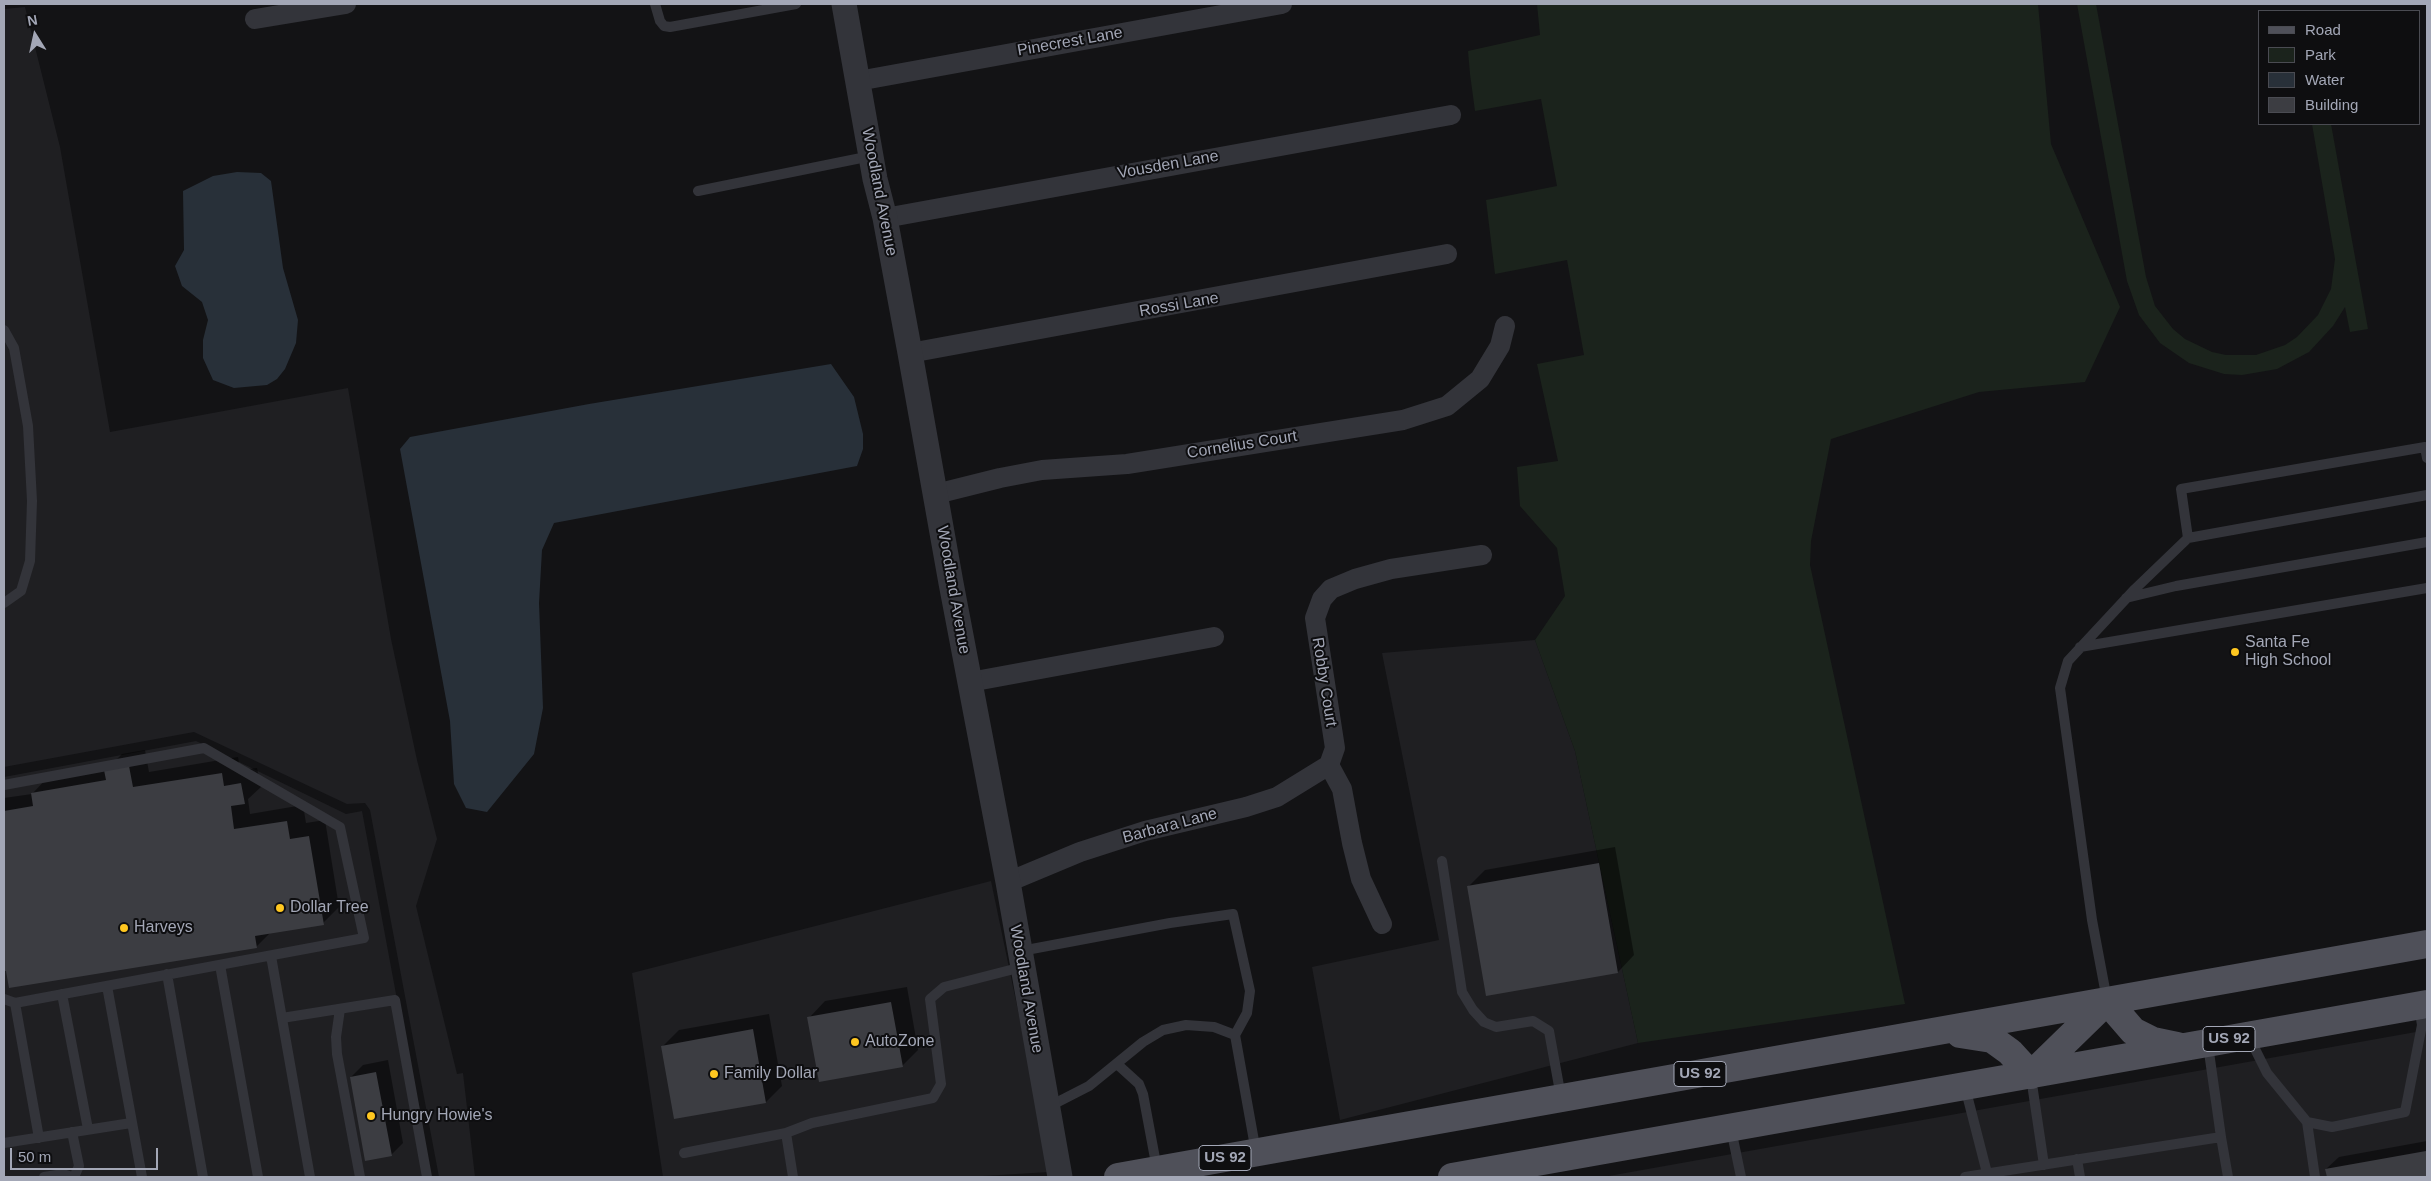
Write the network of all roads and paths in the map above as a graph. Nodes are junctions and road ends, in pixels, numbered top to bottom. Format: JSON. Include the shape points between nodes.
{"nodes":[{"id":1,"x":346,"y":4,"type":"edge"},
{"id":2,"x":655,"y":4,"type":"edge"},
{"id":3,"x":796,"y":4,"type":"edge"},
{"id":4,"x":844,"y":4,"type":"edge"},
{"id":5,"x":1282,"y":4,"type":"edge"},
{"id":6,"x":255,"y":19,"type":"dead end"},
{"id":7,"x":858,"y":81,"type":"junction"},
{"id":8,"x":1451,"y":115,"type":"dead end"},
{"id":9,"x":871,"y":156,"type":"junction"},
{"id":10,"x":698,"y":191,"type":"dead end"},
{"id":11,"x":885,"y":218,"type":"junction"},
{"id":12,"x":1448,"y":254,"type":"dead end"},
{"id":13,"x":1505,"y":326,"type":"dead end"},
{"id":14,"x":4,"y":330,"type":"edge"},
{"id":15,"x":910,"y":353,"type":"junction"},
{"id":16,"x":2427,"y":458,"type":"edge"},
{"id":17,"x":936,"y":494,"type":"junction"},
{"id":18,"x":2427,"y":495,"type":"edge"},
{"id":19,"x":2188,"y":538,"type":"junction"},
{"id":20,"x":2427,"y":542,"type":"edge"},
{"id":21,"x":1482,"y":555,"type":"dead end"},
{"id":22,"x":2427,"y":588,"type":"edge"},
{"id":23,"x":2126,"y":598,"type":"junction"},
{"id":24,"x":4,"y":603,"type":"edge"},
{"id":25,"x":1214,"y":638,"type":"dead end"},
{"id":26,"x":2080,"y":647,"type":"junction"},
{"id":27,"x":970,"y":682,"type":"junction"},
{"id":28,"x":1329,"y":765,"type":"junction"},
{"id":29,"x":4,"y":785,"type":"edge"},
{"id":30,"x":1442,"y":861,"type":"dead end"},
{"id":31,"x":1008,"y":882,"type":"junction"},
{"id":32,"x":1382,"y":924,"type":"dead end"},
{"id":33,"x":2427,"y":944,"type":"edge"},
{"id":34,"x":271,"y":956,"type":"junction"},
{"id":35,"x":1021,"y":959,"type":"junction"},
{"id":36,"x":220,"y":965,"type":"junction"},
{"id":37,"x":167,"y":974,"type":"junction"},
{"id":38,"x":108,"y":986,"type":"junction"},
{"id":39,"x":62,"y":994,"type":"junction"},
{"id":40,"x":4,"y":999,"type":"edge"},
{"id":41,"x":2107,"y":1001,"type":"junction"},
{"id":42,"x":15,"y":1003,"type":"junction"},
{"id":43,"x":2423,"y":1005,"type":"edge"},
{"id":44,"x":340,"y":1009,"type":"junction"},
{"id":45,"x":282,"y":1018,"type":"junction"},
{"id":46,"x":1936,"y":1032,"type":"junction"},
{"id":47,"x":1235,"y":1035,"type":"junction"},
{"id":48,"x":2248,"y":1036,"type":"junction"},
{"id":49,"x":2195,"y":1045,"type":"junction"},
{"id":50,"x":1118,"y":1064,"type":"junction"},
{"id":51,"x":2031,"y":1074,"type":"junction"},
{"id":52,"x":1965,"y":1086,"type":"junction"},
{"id":53,"x":1562,"y":1098,"type":"junction"},
{"id":54,"x":1047,"y":1108,"type":"junction"},
{"id":55,"x":131,"y":1122,"type":"junction"},
{"id":56,"x":2307,"y":1122,"type":"junction"},
{"id":57,"x":1731,"y":1128,"type":"junction"},
{"id":58,"x":88,"y":1129,"type":"junction"},
{"id":59,"x":72,"y":1132,"type":"junction"},
{"id":60,"x":786,"y":1133,"type":"junction"},
{"id":61,"x":2221,"y":1137,"type":"junction"},
{"id":62,"x":39,"y":1138,"type":"junction"},
{"id":63,"x":4,"y":1143,"type":"edge"},
{"id":64,"x":684,"y":1153,"type":"dead end"},
{"id":65,"x":1256,"y":1153,"type":"junction"},
{"id":66,"x":2077,"y":1160,"type":"junction"},
{"id":67,"x":2044,"y":1165,"type":"junction"},
{"id":68,"x":1158,"y":1170,"type":"junction"},
{"id":69,"x":1987,"y":1176,"type":"edge"},
{"id":70,"x":44,"y":1177,"type":"edge"},
{"id":71,"x":73,"y":1177,"type":"edge"},
{"id":72,"x":142,"y":1177,"type":"edge"},
{"id":73,"x":203,"y":1177,"type":"edge"},
{"id":74,"x":258,"y":1177,"type":"edge"},
{"id":75,"x":310,"y":1177,"type":"edge"},
{"id":76,"x":360,"y":1177,"type":"edge"},
{"id":77,"x":427,"y":1177,"type":"edge"},
{"id":78,"x":793,"y":1177,"type":"edge"},
{"id":79,"x":1060,"y":1177,"type":"edge"},
{"id":80,"x":1118,"y":1177,"type":"edge"},
{"id":81,"x":1452,"y":1177,"type":"edge"},
{"id":82,"x":1741,"y":1177,"type":"edge"},
{"id":83,"x":1965,"y":1177,"type":"edge"},
{"id":84,"x":2080,"y":1177,"type":"edge"},
{"id":85,"x":2228,"y":1177,"type":"edge"},
{"id":86,"x":2315,"y":1177,"type":"edge"}],
"edges":[{"from":1,"to":6,"type":"street"},
{"from":2,"to":3,"type":"lane","via":[[660,21],[670,27]]},
{"from":4,"to":7,"type":"street","name":"Woodland Avenue"},
{"from":5,"to":7,"type":"street","name":"Pinecrest Lane"},
{"from":7,"to":9,"type":"street","name":"Woodland Avenue"},
{"from":8,"to":11,"type":"street","name":"Vousden Lane"},
{"from":9,"to":10,"type":"lane"},
{"from":9,"to":11,"type":"street","name":"Woodland Avenue"},
{"from":11,"to":15,"type":"street","name":"Woodland Avenue"},
{"from":12,"to":15,"type":"street","name":"Rossi Lane"},
{"from":13,"to":17,"type":"street","name":"Cornelius Court","via":[[1500,346],[1480,379],[1448,406],[1403,420],[1127,464],[1042,470]]},
{"from":14,"to":24,"type":"lane","via":[[14,348],[28,426],[32,501],[30,561],[21,591]]},
{"from":15,"to":17,"type":"street","name":"Woodland Avenue"},
{"from":16,"to":19,"type":"lane","via":[[2425,447],[2181,489]]},
{"from":17,"to":27,"type":"street","name":"Woodland Avenue"},
{"from":18,"to":19,"type":"lane"},
{"from":19,"to":23,"type":"lane"},
{"from":20,"to":23,"type":"lane","via":[[2176,586]]},
{"from":21,"to":28,"type":"street","name":"Robby Court","via":[[1391,569],[1331,589],[1322,599],[1315,618],[1335,748]]},
{"from":22,"to":26,"type":"lane"},
{"from":23,"to":26,"type":"lane"},
{"from":25,"to":27,"type":"street"},
{"from":26,"to":41,"type":"lane","via":[[2068,661],[2060,688],[2092,920]]},
{"from":27,"to":31,"type":"street","name":"Woodland Avenue"},
{"from":28,"to":31,"type":"street","name":"Barbara Lane","via":[[1277,796],[1246,807],[1145,831],[1080,852]]},
{"from":28,"to":32,"type":"street","via":[[1342,789],[1361,879]]},
{"from":29,"to":34,"type":"lane","via":[[204,748],[340,827],[364,938]]},
{"from":30,"to":53,"type":"lane","via":[[1462,992],[1472,1010],[1484,1022],[1496,1027],[1532,1020],[1549,1031]]},
{"from":31,"to":35,"type":"street","name":"Woodland Avenue"},
{"from":33,"to":41,"type":"main road","number":"US 92"},
{"from":34,"to":36,"type":"lane"},
{"from":34,"to":45,"type":"lane"},
{"from":35,"to":47,"type":"lane","via":[[1161,924],[1234,914],[1250,990],[1247,1013]]},
{"from":35,"to":54,"type":"street","name":"Woodland Avenue"},
{"from":35,"to":60,"type":"lane","via":[[944,988],[930,999],[942,1084],[933,1098],[812,1123]]},
{"from":36,"to":37,"type":"lane"},
{"from":36,"to":74,"type":"lane"},
{"from":37,"to":38,"type":"lane"},
{"from":37,"to":73,"type":"lane"},
{"from":38,"to":39,"type":"lane"},
{"from":38,"to":55,"type":"lane"},
{"from":39,"to":42,"type":"lane"},
{"from":39,"to":58,"type":"lane"},
{"from":40,"to":42,"type":"lane"},
{"from":41,"to":46,"type":"main road","number":"US 92"},
{"from":41,"to":49,"type":"main road","via":[[2133,1031],[2153,1041]]},
{"from":41,"to":51,"type":"main road"},
{"from":42,"to":62,"type":"lane"},
{"from":43,"to":48,"type":"main road","number":"US 92"},
{"from":43,"to":56,"type":"lane","via":[[2405,1112],[2332,1126]]},
{"from":44,"to":45,"type":"lane"},
{"from":44,"to":76,"type":"lane","via":[[337,1054]]},
{"from":44,"to":77,"type":"lane","via":[[395,1000]]},
{"from":45,"to":75,"type":"lane"},
{"from":46,"to":51,"type":"main road","via":[[1992,1039]]},
{"from":46,"to":53,"type":"main road","number":"US 92"},
{"from":47,"to":50,"type":"lane","via":[[1214,1027],[1174,1026],[1155,1034]]},
{"from":47,"to":65,"type":"lane"},
{"from":48,"to":49,"type":"main road","number":"US 92"},
{"from":48,"to":56,"type":"lane","via":[[2267,1073]]},
{"from":49,"to":51,"type":"main road","number":"US 92"},
{"from":49,"to":61,"type":"lane"},
{"from":50,"to":54,"type":"lane","via":[[1089,1086]]},
{"from":50,"to":68,"type":"lane","via":[[1139,1084],[1143,1094]]},
{"from":51,"to":52,"type":"main road","number":"US 92"},
{"from":51,"to":67,"type":"lane"},
{"from":52,"to":57,"type":"main road","number":"US 92"},
{"from":52,"to":69,"type":"lane"},
{"from":53,"to":65,"type":"main road","number":"US 92"},
{"from":54,"to":79,"type":"street","name":"Woodland Avenue"},
{"from":55,"to":58,"type":"lane"},
{"from":55,"to":72,"type":"lane"},
{"from":56,"to":86,"type":"lane"},
{"from":57,"to":81,"type":"main road","number":"US 92"},
{"from":57,"to":82,"type":"lane"},
{"from":58,"to":59,"type":"lane"},
{"from":59,"to":62,"type":"lane"},
{"from":59,"to":71,"type":"lane","via":[[79,1166]]},
{"from":60,"to":64,"type":"lane"},
{"from":60,"to":78,"type":"lane"},
{"from":61,"to":66,"type":"lane"},
{"from":61,"to":85,"type":"lane"},
{"from":62,"to":63,"type":"lane"},
{"from":65,"to":68,"type":"main road","number":"US 92"},
{"from":66,"to":67,"type":"lane"},
{"from":66,"to":84,"type":"lane"},
{"from":67,"to":69,"type":"lane"},
{"from":68,"to":80,"type":"main road","number":"US 92"},
{"from":69,"to":83,"type":"lane"},
{"from":70,"to":71,"type":"lane","via":[[63,1174]]}]}
